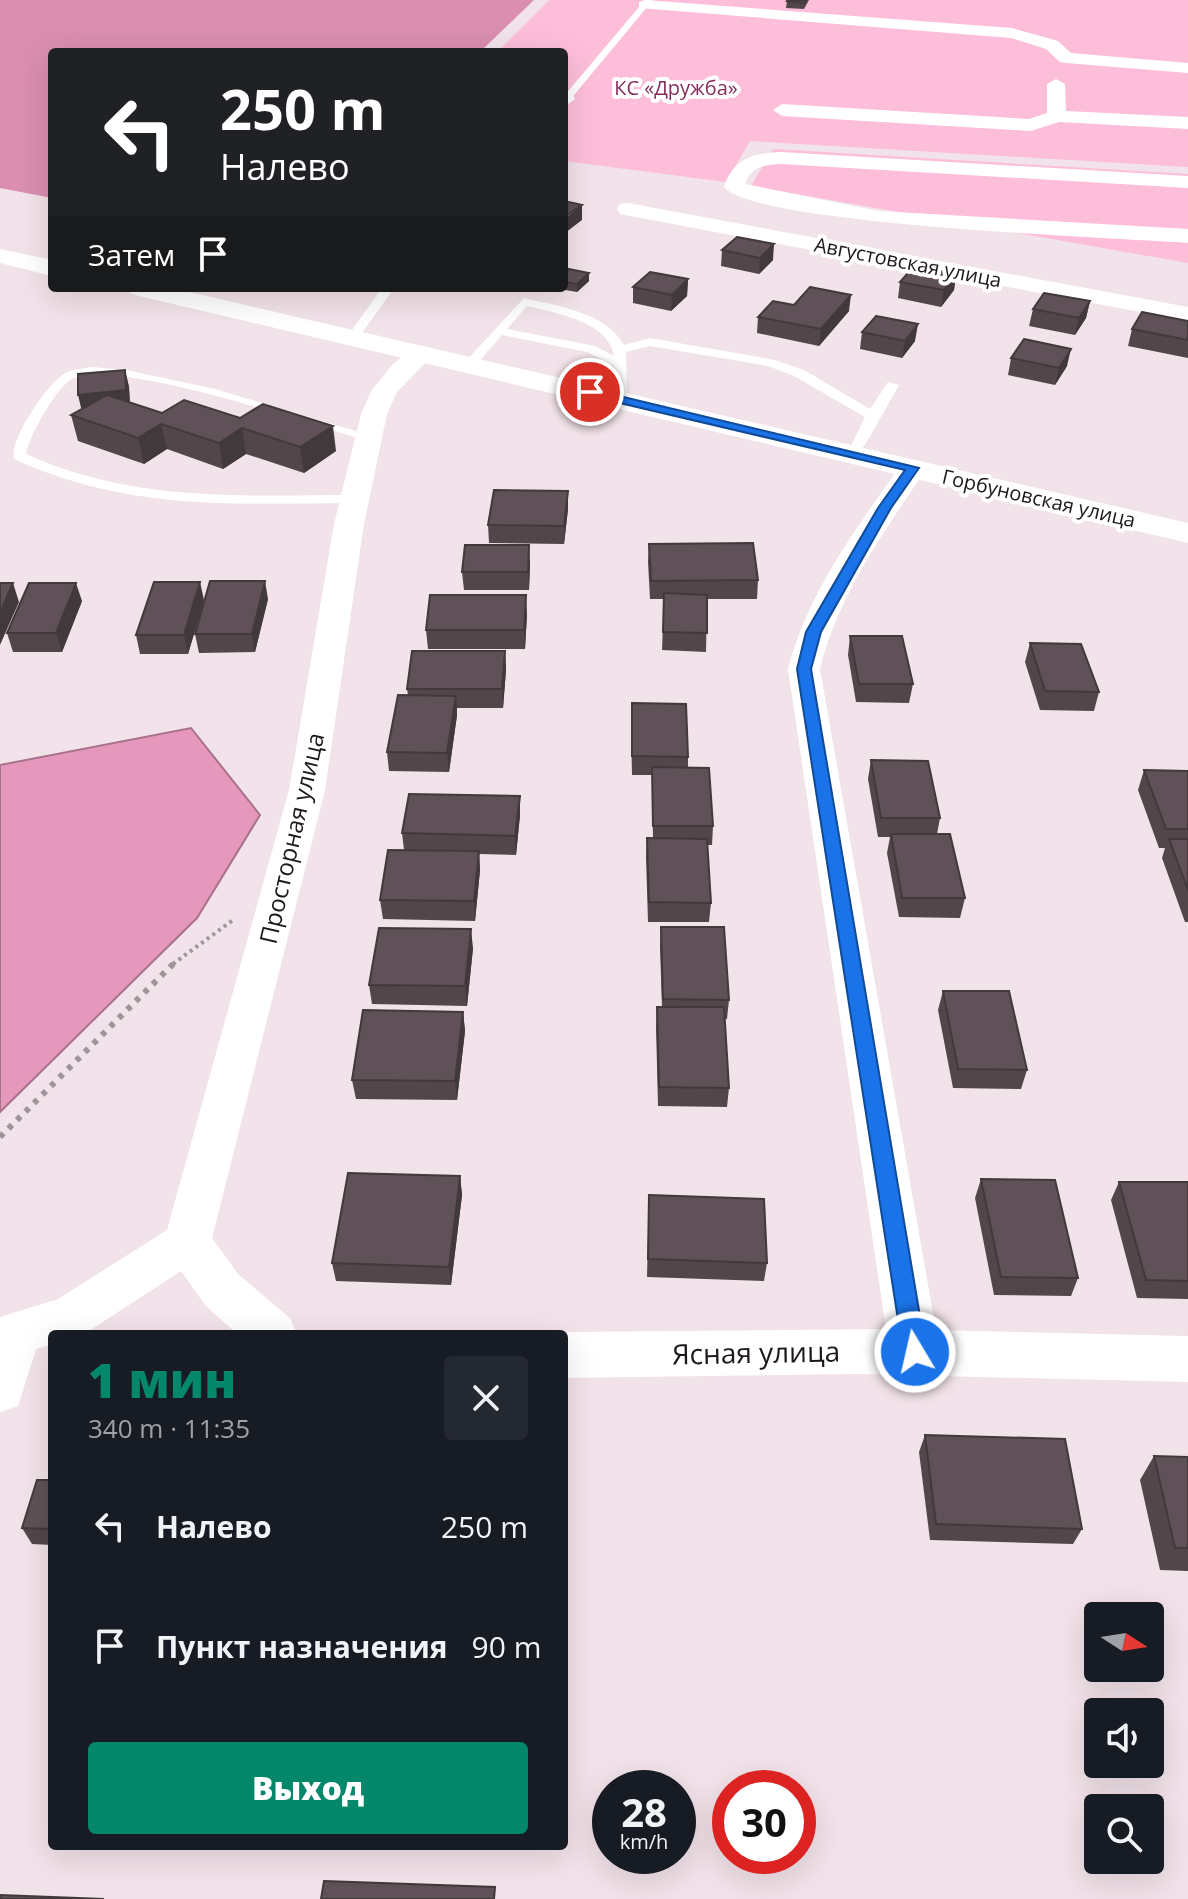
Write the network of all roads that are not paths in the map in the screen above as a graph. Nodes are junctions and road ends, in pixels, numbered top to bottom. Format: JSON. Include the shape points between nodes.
{"nodes":[{"id":1,"x":647,"y":2,"type":"edge"},
{"id":2,"x":1188,"y":68,"type":"edge"},
{"id":3,"x":1056,"y":84,"type":"dead end"},
{"id":4,"x":568,"y":96,"type":"edge"},
{"id":5,"x":782,"y":110,"type":"dead end"},
{"id":6,"x":1057,"y":116,"type":"junction"},
{"id":7,"x":1188,"y":123,"type":"edge"},
{"id":8,"x":1188,"y":182,"type":"edge"},
{"id":9,"x":628,"y":209,"type":"dead end"},
{"id":10,"x":1188,"y":236,"type":"edge"},
{"id":11,"x":0,"y":258,"type":"edge"},
{"id":12,"x":45,"y":267,"type":"edge"},
{"id":13,"x":156,"y":292,"type":"edge"},
{"id":14,"x":385,"y":292,"type":"edge"},
{"id":15,"x":1188,"y":314,"type":"edge"},
{"id":16,"x":498,"y":331,"type":"junction"},
{"id":17,"x":353,"y":337,"type":"junction"},
{"id":18,"x":423,"y":353,"type":"junction"},
{"id":19,"x":619,"y":356,"type":"junction"},
{"id":20,"x":470,"y":364,"type":"junction"},
{"id":21,"x":893,"y":385,"type":"dead end"},
{"id":22,"x":620,"y":399,"type":"junction"},
{"id":23,"x":872,"y":416,"type":"junction"},
{"id":24,"x":369,"y":437,"type":"junction"},
{"id":25,"x":854,"y":454,"type":"junction"},
{"id":26,"x":913,"y":468,"type":"junction"},
{"id":27,"x":355,"y":499,"type":"junction"},
{"id":28,"x":1188,"y":533,"type":"edge"},
{"id":29,"x":187,"y":1242,"type":"junction"},
{"id":30,"x":267,"y":1330,"type":"edge"},
{"id":31,"x":8,"y":1337,"type":"edge"},
{"id":32,"x":915,"y":1352,"type":"junction"},
{"id":33,"x":568,"y":1355,"type":"edge"},
{"id":34,"x":1188,"y":1359,"type":"edge"},
{"id":35,"x":0,"y":1389,"type":"edge"}],
"edges":[{"from":1,"to":2,"type":"street","via":[[1012,33],[1052,45],[1066,58]]},
{"from":1,"to":4,"type":"lane"},
{"from":3,"to":6,"type":"street"},
{"from":5,"to":6,"type":"street","via":[[1008,125],[1031,125]]},
{"from":6,"to":7,"type":"street"},
{"from":8,"to":10,"type":"street","via":[[781,158],[747,163],[734,187],[879,217]]},
{"from":9,"to":15,"type":"street","name":"Августовская улица"},
{"from":11,"to":12,"type":"main road"},
{"from":13,"to":17,"type":"main road","name":"Горбуновская улица"},
{"from":14,"to":17,"type":"lane"},
{"from":16,"to":19,"type":"lane"},
{"from":16,"to":19,"type":"lane","via":[[524,302],[593,323],[613,338]]},
{"from":16,"to":20,"type":"lane"},
{"from":17,"to":18,"type":"main road","name":"Горбуновская улица"},
{"from":18,"to":20,"type":"main road","name":"Горбуновская улица"},
{"from":18,"to":24,"type":"street","name":"Просторная улица","via":[[385,390]]},
{"from":19,"to":22,"type":"lane"},
{"from":19,"to":23,"type":"lane","via":[[650,342],[771,363],[799,373]]},
{"from":20,"to":22,"type":"main road","name":"Горбуновская улица"},
{"from":21,"to":23,"type":"lane"},
{"from":22,"to":25,"type":"main road","name":"Горбуновская улица"},
{"from":23,"to":25,"type":"lane"},
{"from":24,"to":27,"type":"street","name":"Просторная улица"},
{"from":24,"to":27,"type":"lane","via":[[145,374],[99,369],[72,373],[61,382],[20,440],[19,456],[42,469],[122,493]]},
{"from":25,"to":26,"type":"main road","name":"Горбуновская улица"},
{"from":26,"to":28,"type":"main road","name":"Горбуновская улица"},
{"from":26,"to":32,"type":"street","via":[[814,632],[804,669]]},
{"from":27,"to":29,"type":"street","name":"Просторная улица","via":[[307,790]]},
{"from":29,"to":30,"type":"street","via":[[222,1290]]},
{"from":29,"to":31,"type":"street","via":[[72,1316]]},
{"from":31,"to":35,"type":"street"},
{"from":32,"to":33,"type":"street","name":"Ясная улица"},
{"from":32,"to":34,"type":"street","name":"Ясная улица"}]}
